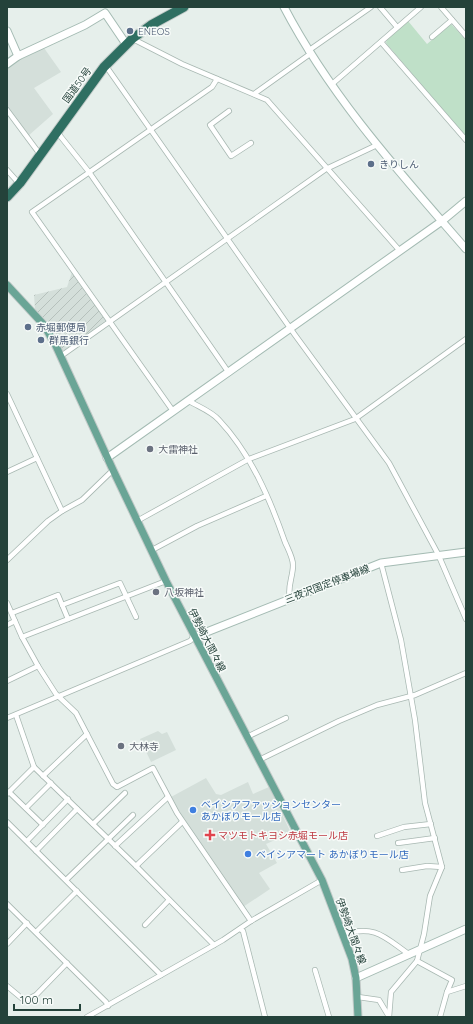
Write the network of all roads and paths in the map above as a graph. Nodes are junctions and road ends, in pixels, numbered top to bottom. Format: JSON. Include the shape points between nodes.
{"nodes":[{"id":1,"x":184,"y":7,"type":"edge"},
{"id":2,"x":284,"y":7,"type":"edge"},
{"id":3,"x":371,"y":7,"type":"edge"},
{"id":4,"x":380,"y":7,"type":"edge"},
{"id":5,"x":411,"y":7,"type":"edge"},
{"id":6,"x":421,"y":7,"type":"edge"},
{"id":7,"x":441,"y":7,"type":"edge"},
{"id":8,"x":103,"y":10,"type":"edge"},
{"id":9,"x":415,"y":12,"type":"junction"},
{"id":10,"x":452,"y":20,"type":"junction"},
{"id":11,"x":397,"y":27,"type":"junction"},
{"id":12,"x":7,"y":31,"type":"edge"},
{"id":13,"x":466,"y":36,"type":"edge"},
{"id":14,"x":432,"y":37,"type":"dead end"},
{"id":15,"x":129,"y":41,"type":"junction"},
{"id":16,"x":381,"y":42,"type":"junction"},
{"id":17,"x":309,"y":52,"type":"junction"},
{"id":18,"x":18,"y":56,"type":"junction"},
{"id":19,"x":7,"y":64,"type":"edge"},
{"id":20,"x":104,"y":67,"type":"junction"},
{"id":21,"x":217,"y":79,"type":"junction"},
{"id":22,"x":331,"y":85,"type":"junction"},
{"id":23,"x":254,"y":94,"type":"junction"},
{"id":24,"x":7,"y":110,"type":"edge"},
{"id":25,"x":229,"y":111,"type":"dead end"},
{"id":26,"x":150,"y":129,"type":"junction"},
{"id":27,"x":57,"y":132,"type":"junction"},
{"id":28,"x":466,"y":140,"type":"edge"},
{"id":29,"x":251,"y":143,"type":"dead end"},
{"id":30,"x":377,"y":145,"type":"junction"},
{"id":31,"x":39,"y":153,"type":"dead end"},
{"id":32,"x":326,"y":169,"type":"junction"},
{"id":33,"x":7,"y":170,"type":"edge"},
{"id":34,"x":89,"y":172,"type":"junction"},
{"id":35,"x":16,"y":180,"type":"dead end"},
{"id":36,"x":7,"y":197,"type":"edge"},
{"id":37,"x":466,"y":201,"type":"edge"},
{"id":38,"x":442,"y":221,"type":"junction"},
{"id":39,"x":227,"y":239,"type":"junction"},
{"id":40,"x":466,"y":249,"type":"edge"},
{"id":41,"x":400,"y":251,"type":"junction"},
{"id":42,"x":165,"y":282,"type":"junction"},
{"id":43,"x":7,"y":285,"type":"edge"},
{"id":44,"x":109,"y":322,"type":"junction"},
{"id":45,"x":291,"y":329,"type":"junction"},
{"id":46,"x":466,"y":339,"type":"edge"},
{"id":47,"x":61,"y":356,"type":"junction"},
{"id":48,"x":229,"y":373,"type":"junction"},
{"id":49,"x":7,"y":394,"type":"edge"},
{"id":50,"x":188,"y":401,"type":"junction"},
{"id":51,"x":173,"y":411,"type":"junction"},
{"id":52,"x":355,"y":419,"type":"junction"},
{"id":53,"x":37,"y":458,"type":"junction"},
{"id":54,"x":107,"y":458,"type":"junction"},
{"id":55,"x":249,"y":459,"type":"junction"},
{"id":56,"x":113,"y":470,"type":"junction"},
{"id":57,"x":7,"y":472,"type":"edge"},
{"id":58,"x":266,"y":496,"type":"junction"},
{"id":59,"x":62,"y":510,"type":"junction"},
{"id":60,"x":137,"y":521,"type":"junction"},
{"id":61,"x":152,"y":550,"type":"junction"},
{"id":62,"x":466,"y":552,"type":"edge"},
{"id":63,"x":438,"y":554,"type":"junction"},
{"id":64,"x":7,"y":560,"type":"edge"},
{"id":65,"x":381,"y":563,"type":"junction"},
{"id":66,"x":166,"y":581,"type":"junction"},
{"id":67,"x":127,"y":598,"type":"junction"},
{"id":68,"x":290,"y":598,"type":"junction"},
{"id":69,"x":7,"y":603,"type":"edge"},
{"id":70,"x":62,"y":605,"type":"junction"},
{"id":71,"x":12,"y":613,"type":"junction"},
{"id":72,"x":136,"y":617,"type":"dead end"},
{"id":73,"x":68,"y":619,"type":"junction"},
{"id":74,"x":466,"y":619,"type":"edge"},
{"id":75,"x":15,"y":621,"type":"junction"},
{"id":76,"x":7,"y":624,"type":"edge"},
{"id":77,"x":194,"y":636,"type":"junction"},
{"id":78,"x":22,"y":637,"type":"junction"},
{"id":79,"x":38,"y":666,"type":"junction"},
{"id":80,"x":466,"y":673,"type":"edge"},
{"id":81,"x":7,"y":681,"type":"edge"},
{"id":82,"x":58,"y":696,"type":"junction"},
{"id":83,"x":411,"y":696,"type":"junction"},
{"id":84,"x":16,"y":715,"type":"junction"},
{"id":85,"x":7,"y":718,"type":"edge"},
{"id":86,"x":286,"y":718,"type":"dead end"},
{"id":87,"x":87,"y":734,"type":"junction"},
{"id":88,"x":247,"y":737,"type":"junction"},
{"id":89,"x":259,"y":760,"type":"junction"},
{"id":90,"x":34,"y":767,"type":"junction"},
{"id":91,"x":43,"y":776,"type":"junction"},
{"id":92,"x":51,"y":783,"type":"junction"},
{"id":93,"x":8,"y":793,"type":"edge"},
{"id":94,"x":125,"y":793,"type":"dead end"},
{"id":95,"x":168,"y":797,"type":"junction"},
{"id":96,"x":68,"y":799,"type":"junction"},
{"id":97,"x":26,"y":808,"type":"junction"},
{"id":98,"x":77,"y":809,"type":"junction"},
{"id":99,"x":133,"y":814,"type":"dead end"},
{"id":100,"x":7,"y":822,"type":"edge"},
{"id":101,"x":182,"y":822,"type":"junction"},
{"id":102,"x":43,"y":824,"type":"junction"},
{"id":103,"x":93,"y":824,"type":"junction"},
{"id":104,"x":431,"y":824,"type":"junction"},
{"id":105,"x":378,"y":836,"type":"dead end"},
{"id":106,"x":435,"y":838,"type":"junction"},
{"id":107,"x":108,"y":839,"type":"junction"},
{"id":108,"x":26,"y":841,"type":"junction"},
{"id":109,"x":398,"y":843,"type":"dead end"},
{"id":110,"x":115,"y":846,"type":"junction"},
{"id":111,"x":36,"y":850,"type":"junction"},
{"id":112,"x":136,"y":866,"type":"junction"},
{"id":113,"x":442,"y":866,"type":"junction"},
{"id":114,"x":402,"y":870,"type":"dead end"},
{"id":115,"x":66,"y":880,"type":"junction"},
{"id":116,"x":322,"y":880,"type":"junction"},
{"id":117,"x":77,"y":891,"type":"junction"},
{"id":118,"x":169,"y":900,"type":"junction"},
{"id":119,"x":8,"y":906,"type":"edge"},
{"id":120,"x":251,"y":921,"type":"junction"},
{"id":121,"x":27,"y":923,"type":"junction"},
{"id":122,"x":145,"y":925,"type":"dead end"},
{"id":123,"x":240,"y":929,"type":"junction"},
{"id":124,"x":466,"y":929,"type":"edge"},
{"id":125,"x":36,"y":932,"type":"junction"},
{"id":126,"x":343,"y":934,"type":"junction"},
{"id":127,"x":7,"y":944,"type":"edge"},
{"id":128,"x":214,"y":945,"type":"junction"},
{"id":129,"x":420,"y":950,"type":"junction"},
{"id":130,"x":410,"y":955,"type":"junction"},
{"id":131,"x":417,"y":961,"type":"junction"},
{"id":132,"x":67,"y":963,"type":"junction"},
{"id":133,"x":315,"y":970,"type":"dead end"},
{"id":134,"x":161,"y":975,"type":"junction"},
{"id":135,"x":356,"y":978,"type":"junction"},
{"id":136,"x":7,"y":986,"type":"edge"},
{"id":137,"x":466,"y":986,"type":"edge"},
{"id":138,"x":447,"y":992,"type":"junction"},
{"id":139,"x":358,"y":997,"type":"junction"},
{"id":140,"x":108,"y":1006,"type":"junction"},
{"id":141,"x":388,"y":1016,"type":"edge"},
{"id":142,"x":87,"y":1017,"type":"edge"},
{"id":143,"x":265,"y":1017,"type":"edge"},
{"id":144,"x":329,"y":1017,"type":"edge"},
{"id":145,"x":358,"y":1017,"type":"edge"},
{"id":146,"x":440,"y":1017,"type":"edge"}],
"edges":[{"from":1,"to":15,"type":"highway","name":"国道50号","via":[[151,25]]},
{"from":2,"to":17,"type":"street"},
{"from":3,"to":17,"type":"street"},
{"from":4,"to":11,"type":"street"},
{"from":5,"to":9,"type":"street"},
{"from":6,"to":9,"type":"street"},
{"from":7,"to":10,"type":"street"},
{"from":8,"to":15,"type":"street"},
{"from":8,"to":18,"type":"street","via":[[85,25]]},
{"from":9,"to":11,"type":"street"},
{"from":10,"to":13,"type":"street"},
{"from":10,"to":14,"type":"street"},
{"from":11,"to":16,"type":"street"},
{"from":12,"to":18,"type":"street"},
{"from":15,"to":20,"type":"highway","name":"国道50号"},
{"from":15,"to":21,"type":"street"},
{"from":16,"to":22,"type":"street"},
{"from":16,"to":28,"type":"street"},
{"from":17,"to":22,"type":"street"},
{"from":17,"to":23,"type":"street"},
{"from":18,"to":19,"type":"street"},
{"from":20,"to":26,"type":"street","via":[[108,69]]},
{"from":20,"to":27,"type":"highway","name":"国道50号"},
{"from":21,"to":23,"type":"street"},
{"from":21,"to":26,"type":"street","via":[[212,87]]},
{"from":22,"to":30,"type":"street"},
{"from":23,"to":32,"type":"street","via":[[267,100]]},
{"from":24,"to":31,"type":"street"},
{"from":25,"to":29,"type":"street","via":[[210,125],[231,156]]},
{"from":26,"to":34,"type":"street"},
{"from":26,"to":39,"type":"street"},
{"from":27,"to":34,"type":"street"},
{"from":27,"to":36,"type":"highway","name":"国道50号"},
{"from":30,"to":32,"type":"street"},
{"from":30,"to":38,"type":"street"},
{"from":32,"to":39,"type":"street"},
{"from":32,"to":41,"type":"street"},
{"from":33,"to":35,"type":"street"},
{"from":34,"to":42,"type":"street"},
{"from":34,"to":44,"type":"street","via":[[32,212]]},
{"from":37,"to":38,"type":"street"},
{"from":38,"to":40,"type":"street"},
{"from":38,"to":41,"type":"street"},
{"from":39,"to":42,"type":"street"},
{"from":39,"to":45,"type":"street"},
{"from":41,"to":45,"type":"street"},
{"from":42,"to":44,"type":"street"},
{"from":42,"to":48,"type":"street"},
{"from":43,"to":47,"type":"main road","name":"伊勢崎大間々線","via":[[44,325]]},
{"from":44,"to":47,"type":"street"},
{"from":44,"to":51,"type":"street"},
{"from":45,"to":48,"type":"street"},
{"from":45,"to":52,"type":"street"},
{"from":46,"to":52,"type":"street"},
{"from":47,"to":54,"type":"main road","name":"伊勢崎大間々線"},
{"from":48,"to":50,"type":"street"},
{"from":49,"to":53,"type":"street"},
{"from":50,"to":51,"type":"street"},
{"from":50,"to":55,"type":"street","via":[[219,419]]},
{"from":51,"to":54,"type":"street"},
{"from":52,"to":55,"type":"street"},
{"from":52,"to":63,"type":"street","via":[[388,463]]},
{"from":53,"to":57,"type":"street"},
{"from":53,"to":59,"type":"street"},
{"from":54,"to":56,"type":"main road","name":"伊勢崎大間々線"},
{"from":55,"to":58,"type":"street"},
{"from":55,"to":60,"type":"street"},
{"from":56,"to":59,"type":"street","via":[[82,500]]},
{"from":56,"to":60,"type":"main road","name":"伊勢崎大間々線"},
{"from":58,"to":61,"type":"street","via":[[197,526]]},
{"from":58,"to":68,"type":"street","via":[[293,564]]},
{"from":59,"to":64,"type":"street"},
{"from":60,"to":61,"type":"main road","name":"伊勢崎大間々線"},
{"from":61,"to":66,"type":"main road","name":"伊勢崎大間々線"},
{"from":62,"to":63,"type":"street","name":"三夜沢国定停車場線"},
{"from":63,"to":65,"type":"street","name":"三夜沢国定停車場線"},
{"from":63,"to":74,"type":"street"},
{"from":65,"to":68,"type":"street","name":"三夜沢国定停車場線"},
{"from":65,"to":83,"type":"street","via":[[398,626]]},
{"from":66,"to":67,"type":"street"},
{"from":66,"to":77,"type":"main road","name":"伊勢崎大間々線"},
{"from":67,"to":70,"type":"street","via":[[120,582]]},
{"from":67,"to":72,"type":"street"},
{"from":67,"to":73,"type":"street"},
{"from":68,"to":77,"type":"street","name":"三夜沢国定停車場線"},
{"from":69,"to":71,"type":"street"},
{"from":70,"to":71,"type":"street","via":[[58,595]]},
{"from":70,"to":73,"type":"street"},
{"from":71,"to":75,"type":"street"},
{"from":73,"to":78,"type":"street"},
{"from":75,"to":76,"type":"street"},
{"from":75,"to":78,"type":"street"},
{"from":77,"to":82,"type":"street","via":[[176,647]]},
{"from":77,"to":88,"type":"main road","name":"伊勢崎大間々線"},
{"from":78,"to":79,"type":"street"},
{"from":79,"to":81,"type":"street"},
{"from":79,"to":82,"type":"street"},
{"from":80,"to":83,"type":"street","via":[[433,689]]},
{"from":82,"to":84,"type":"street"},
{"from":82,"to":87,"type":"street","via":[[76,713]]},
{"from":83,"to":89,"type":"street","via":[[372,707]]},
{"from":83,"to":104,"type":"street","via":[[425,803]]},
{"from":84,"to":85,"type":"street"},
{"from":84,"to":90,"type":"street"},
{"from":86,"to":88,"type":"street"},
{"from":87,"to":91,"type":"street"},
{"from":87,"to":95,"type":"street","via":[[116,786],[153,768]]},
{"from":88,"to":89,"type":"main road","name":"伊勢崎大間々線"},
{"from":89,"to":116,"type":"main road","name":"伊勢崎大間々線"},
{"from":90,"to":91,"type":"street"},
{"from":90,"to":93,"type":"street"},
{"from":91,"to":92,"type":"street"},
{"from":92,"to":96,"type":"street"},
{"from":92,"to":97,"type":"street"},
{"from":93,"to":97,"type":"street"},
{"from":94,"to":103,"type":"street"},
{"from":95,"to":101,"type":"street"},
{"from":95,"to":110,"type":"street"},
{"from":96,"to":98,"type":"street"},
{"from":96,"to":102,"type":"street"},
{"from":97,"to":102,"type":"street"},
{"from":98,"to":103,"type":"street"},
{"from":98,"to":111,"type":"street"},
{"from":99,"to":107,"type":"street"},
{"from":100,"to":108,"type":"street"},
{"from":101,"to":112,"type":"street"},
{"from":101,"to":120,"type":"street"},
{"from":102,"to":108,"type":"street"},
{"from":103,"to":107,"type":"street"},
{"from":104,"to":105,"type":"street","via":[[404,827]]},
{"from":104,"to":106,"type":"street"},
{"from":106,"to":109,"type":"street"},
{"from":106,"to":113,"type":"street"},
{"from":107,"to":110,"type":"street"},
{"from":107,"to":115,"type":"street"},
{"from":108,"to":111,"type":"street"},
{"from":110,"to":112,"type":"street"},
{"from":111,"to":115,"type":"street"},
{"from":112,"to":118,"type":"street"},
{"from":113,"to":114,"type":"street"},
{"from":113,"to":129,"type":"street","via":[[430,896]]},
{"from":115,"to":117,"type":"street"},
{"from":116,"to":120,"type":"street"},
{"from":116,"to":126,"type":"main road","name":"伊勢崎大間々線"},
{"from":117,"to":125,"type":"street"},
{"from":117,"to":134,"type":"street"},
{"from":118,"to":122,"type":"street"},
{"from":118,"to":128,"type":"street"},
{"from":119,"to":121,"type":"street"},
{"from":120,"to":123,"type":"street"},
{"from":121,"to":125,"type":"street"},
{"from":121,"to":127,"type":"street"},
{"from":123,"to":128,"type":"street"},
{"from":123,"to":143,"type":"street"},
{"from":124,"to":129,"type":"street"},
{"from":125,"to":132,"type":"street"},
{"from":126,"to":130,"type":"street","via":[[358,930],[375,931]]},
{"from":126,"to":135,"type":"main road","name":"伊勢崎大間々線"},
{"from":128,"to":134,"type":"street"},
{"from":129,"to":130,"type":"street"},
{"from":129,"to":131,"type":"street"},
{"from":130,"to":135,"type":"street"},
{"from":131,"to":138,"type":"street","via":[[452,980]]},
{"from":131,"to":141,"type":"street","via":[[391,992]]},
{"from":132,"to":136,"type":"street","via":[[36,995],[25,1001]]},
{"from":132,"to":140,"type":"street"},
{"from":133,"to":144,"type":"street"},
{"from":134,"to":140,"type":"street"},
{"from":135,"to":139,"type":"main road","name":"伊勢崎大間々線"},
{"from":137,"to":138,"type":"street"},
{"from":138,"to":146,"type":"street"},
{"from":139,"to":141,"type":"street","via":[[380,1000]]},
{"from":139,"to":145,"type":"main road","name":"伊勢崎大間々線"},
{"from":140,"to":142,"type":"street"}]}
